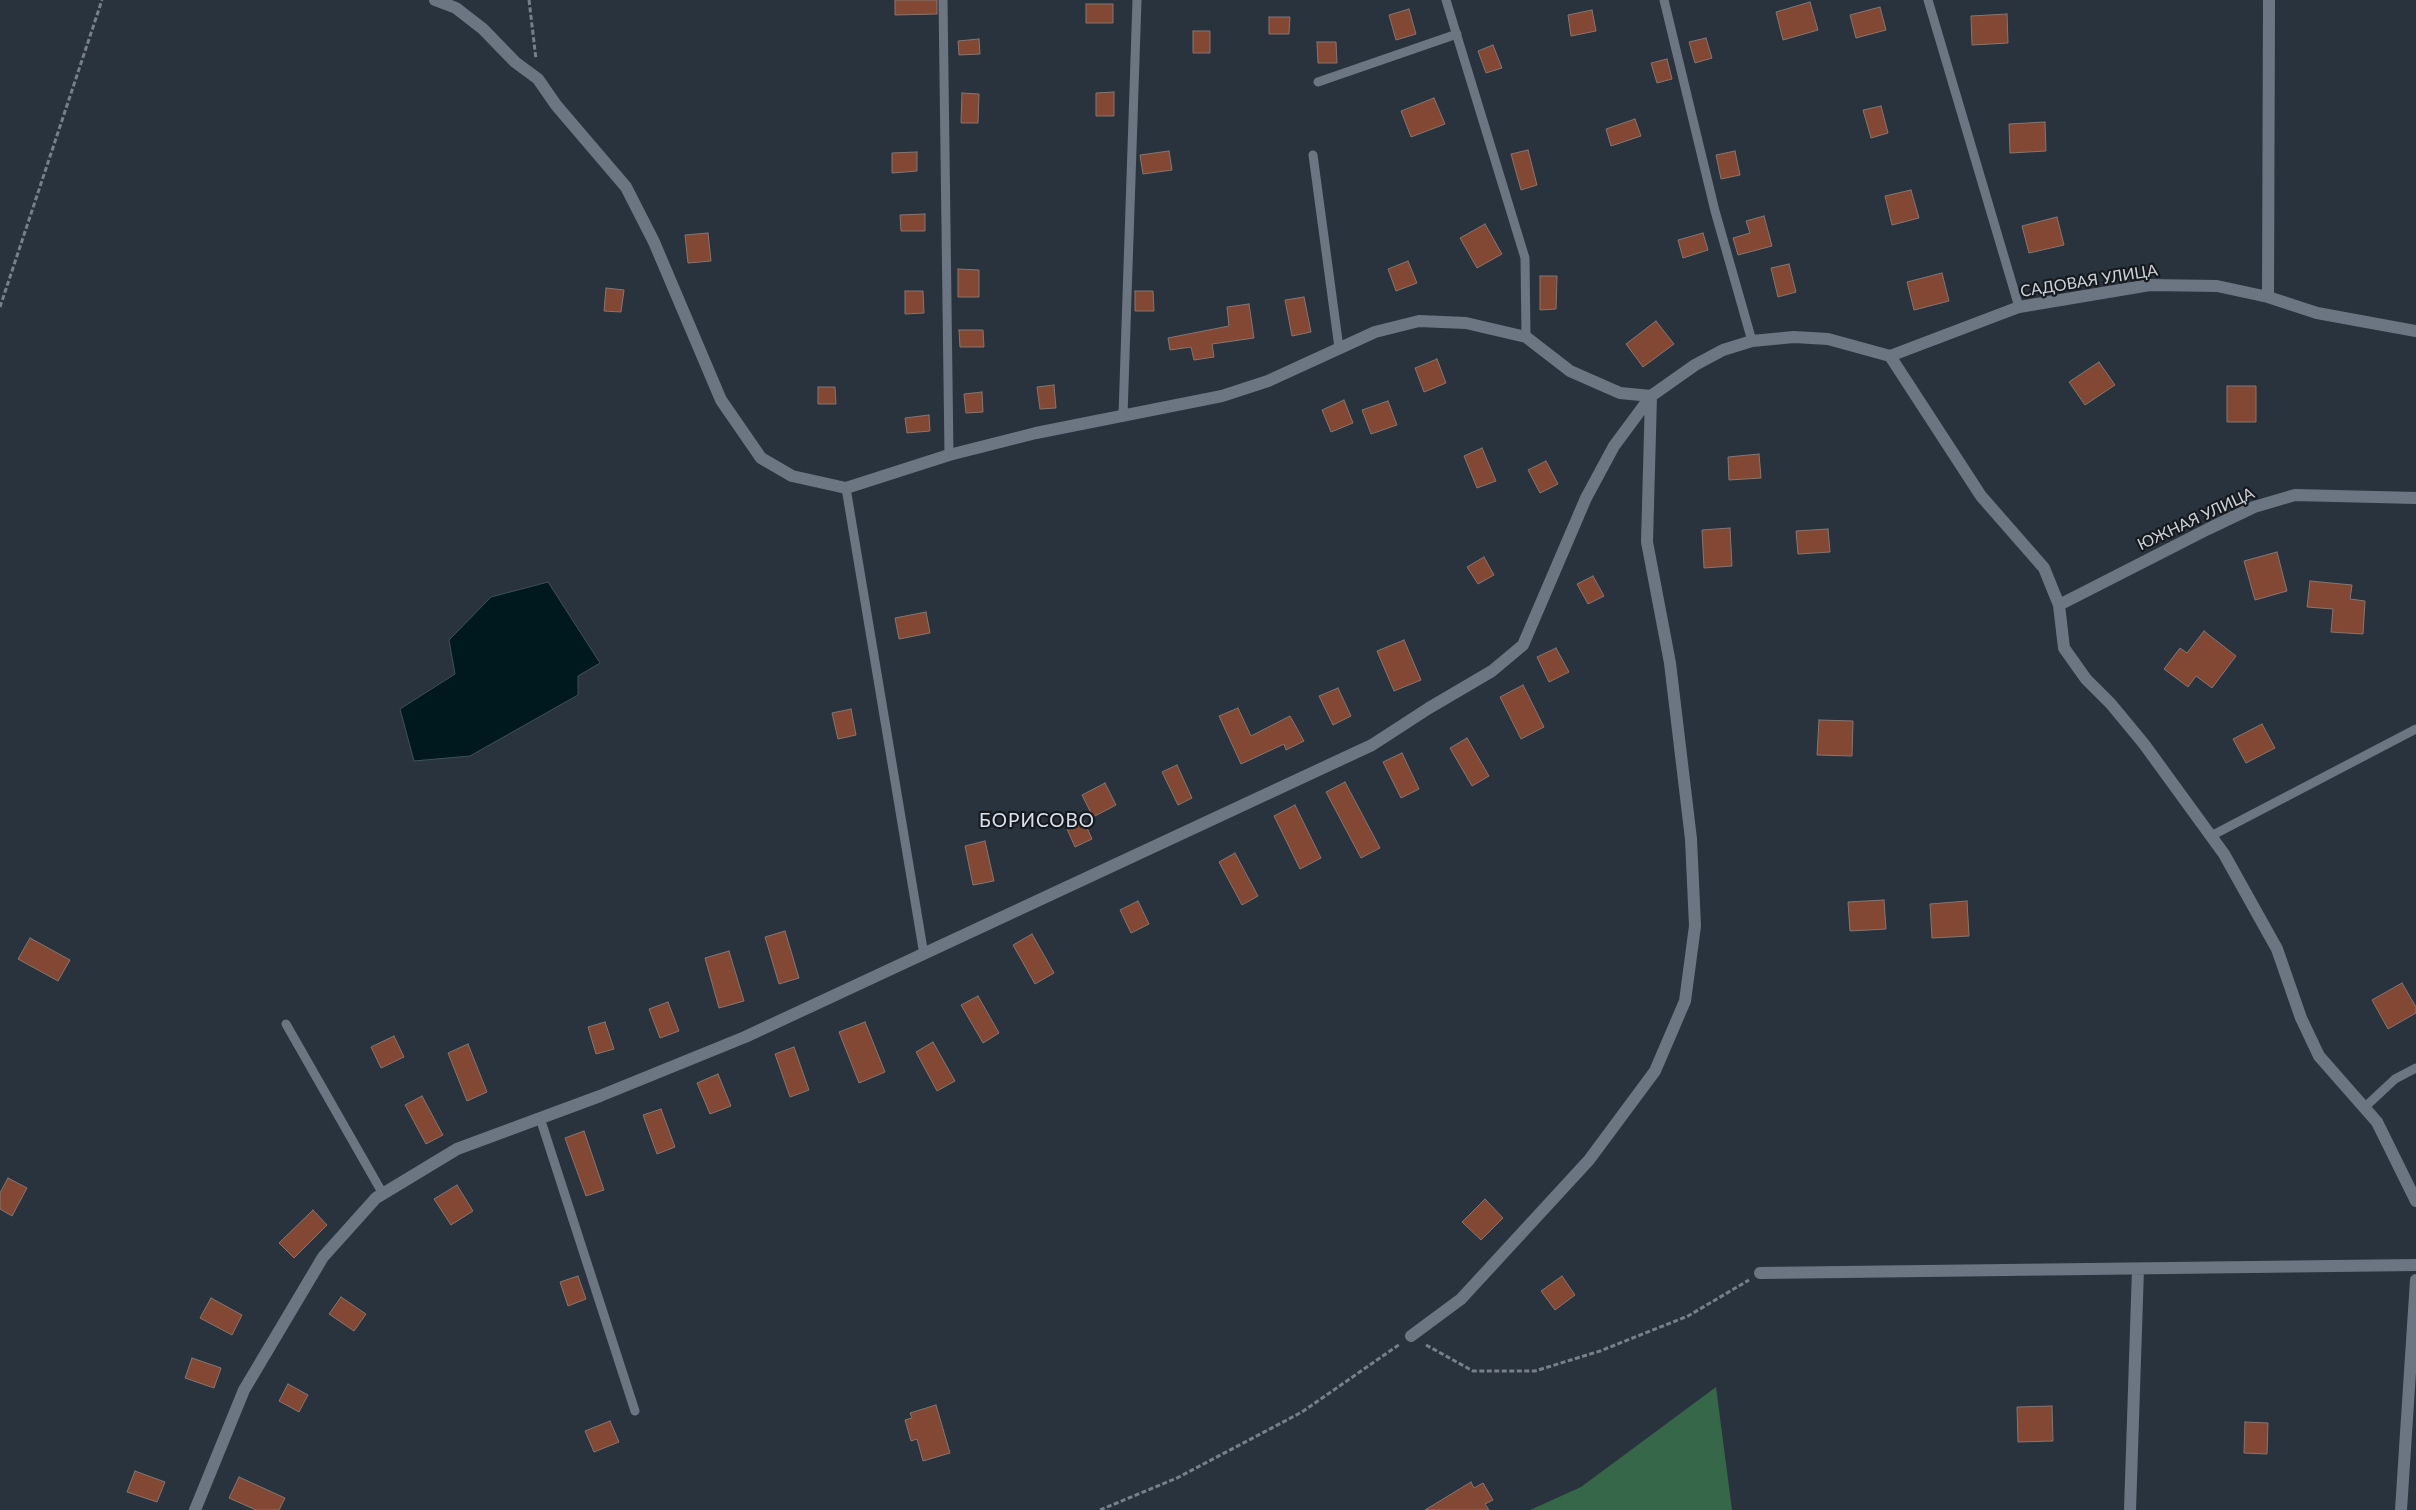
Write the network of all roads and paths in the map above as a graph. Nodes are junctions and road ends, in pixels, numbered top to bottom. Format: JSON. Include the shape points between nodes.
{"nodes":[{"id":1,"x":102,"y":0,"type":"edge"},
{"id":2,"x":436,"y":0,"type":"edge"},
{"id":3,"x":529,"y":0,"type":"edge"},
{"id":4,"x":943,"y":0,"type":"edge"},
{"id":5,"x":1137,"y":0,"type":"edge"},
{"id":6,"x":1446,"y":0,"type":"edge"},
{"id":7,"x":1664,"y":0,"type":"edge"},
{"id":8,"x":1928,"y":0,"type":"edge"},
{"id":9,"x":2269,"y":0,"type":"edge"},
{"id":10,"x":1457,"y":34,"type":"junction"},
{"id":11,"x":538,"y":79,"type":"junction"},
{"id":12,"x":1318,"y":82,"type":"dead end"},
{"id":13,"x":1313,"y":155,"type":"dead end"},
{"id":14,"x":2268,"y":297,"type":"junction"},
{"id":15,"x":0,"y":307,"type":"edge"},
{"id":16,"x":2019,"y":307,"type":"junction"},
{"id":17,"x":2416,"y":331,"type":"edge"},
{"id":18,"x":1526,"y":337,"type":"junction"},
{"id":19,"x":1752,"y":341,"type":"junction"},
{"id":20,"x":1339,"y":348,"type":"junction"},
{"id":21,"x":1890,"y":356,"type":"junction"},
{"id":22,"x":1651,"y":396,"type":"junction"},
{"id":23,"x":1123,"y":415,"type":"junction"},
{"id":24,"x":949,"y":455,"type":"junction"},
{"id":25,"x":846,"y":488,"type":"junction"},
{"id":26,"x":2416,"y":498,"type":"edge"},
{"id":27,"x":2059,"y":605,"type":"junction"},
{"id":28,"x":2416,"y":730,"type":"edge"},
{"id":29,"x":2211,"y":836,"type":"junction"},
{"id":30,"x":924,"y":955,"type":"junction"},
{"id":31,"x":286,"y":1024,"type":"dead end"},
{"id":32,"x":2416,"y":1068,"type":"edge"},
{"id":33,"x":2365,"y":1107,"type":"junction"},
{"id":34,"x":540,"y":1118,"type":"junction"},
{"id":35,"x":383,"y":1194,"type":"junction"},
{"id":36,"x":2416,"y":1201,"type":"edge"},
{"id":37,"x":2416,"y":1266,"type":"edge"},
{"id":38,"x":2138,"y":1269,"type":"junction"},
{"id":39,"x":1760,"y":1273,"type":"joint"},
{"id":40,"x":2416,"y":1280,"type":"edge"},
{"id":41,"x":1411,"y":1336,"type":"junction"},
{"id":42,"x":635,"y":1411,"type":"dead end"},
{"id":43,"x":195,"y":1510,"type":"edge"},
{"id":44,"x":1100,"y":1510,"type":"edge"},
{"id":45,"x":2130,"y":1510,"type":"edge"},
{"id":46,"x":2401,"y":1510,"type":"edge"}],
"edges":[{"from":1,"to":15,"type":"path"},
{"from":2,"to":11,"type":"street","via":[[456,8]]},
{"from":3,"to":11,"type":"path"},
{"from":4,"to":24,"type":"lane"},
{"from":5,"to":23,"type":"lane"},
{"from":6,"to":10,"type":"lane"},
{"from":7,"to":19,"type":"lane","via":[[1715,211]]},
{"from":8,"to":16,"type":"lane"},
{"from":9,"to":14,"type":"street"},
{"from":10,"to":12,"type":"lane"},
{"from":10,"to":18,"type":"lane","via":[[1526,258]]},
{"from":11,"to":25,"type":"street","via":[[626,187],[654,242],[720,400],[761,458],[792,476]]},
{"from":13,"to":20,"type":"lane"},
{"from":14,"to":16,"type":"street","name":"САДОВАЯ УЛИЦА","via":[[2217,286],[2150,285]]},
{"from":14,"to":17,"type":"street","name":"САДОВАЯ УЛИЦА","via":[[2317,313]]},
{"from":16,"to":21,"type":"street","name":"САДОВАЯ УЛИЦА"},
{"from":18,"to":20,"type":"street","via":[[1466,323],[1418,321],[1375,332]]},
{"from":18,"to":22,"type":"street","via":[[1570,371],[1620,394]]},
{"from":19,"to":21,"type":"street","via":[[1794,336],[1828,339]]},
{"from":19,"to":22,"type":"street","via":[[1723,350],[1694,365]]},
{"from":20,"to":23,"type":"street","via":[[1268,382],[1222,396]]},
{"from":21,"to":27,"type":"street","via":[[1980,496],[2044,568]]},
{"from":22,"to":30,"type":"street","via":[[1614,446],[1586,498],[1523,645],[1492,671],[1372,745]]},
{"from":22,"to":41,"type":"street","via":[[1647,542],[1670,663],[1691,839],[1695,926],[1685,1001],[1655,1071],[1589,1160],[1461,1299]]},
{"from":23,"to":24,"type":"street"},
{"from":24,"to":25,"type":"street"},
{"from":25,"to":30,"type":"lane"},
{"from":26,"to":27,"type":"street","name":"ЮЖНАЯ УЛИЦА","via":[[2295,495],[2254,507]]},
{"from":27,"to":29,"type":"street","via":[[2064,648],[2086,679],[2144,744]]},
{"from":28,"to":29,"type":"lane"},
{"from":29,"to":33,"type":"street","via":[[2276,949],[2301,1018],[2319,1056]]},
{"from":30,"to":34,"type":"street","via":[[745,1037]]},
{"from":31,"to":35,"type":"lane"},
{"from":32,"to":33,"type":"lane","via":[[2394,1079]]},
{"from":33,"to":36,"type":"street","via":[[2377,1122]]},
{"from":34,"to":35,"type":"street","via":[[457,1150]]},
{"from":34,"to":42,"type":"lane"},
{"from":35,"to":43,"type":"street","via":[[323,1257],[244,1390]]},
{"from":37,"to":38,"type":"street"},
{"from":38,"to":39,"type":"street"},
{"from":38,"to":45,"type":"street"},
{"from":39,"to":41,"type":"path","via":[[1688,1316],[1600,1351],[1535,1371],[1474,1371]]},
{"from":40,"to":46,"type":"street"},
{"from":41,"to":44,"type":"path","via":[[1302,1412],[1177,1478]]}]}
